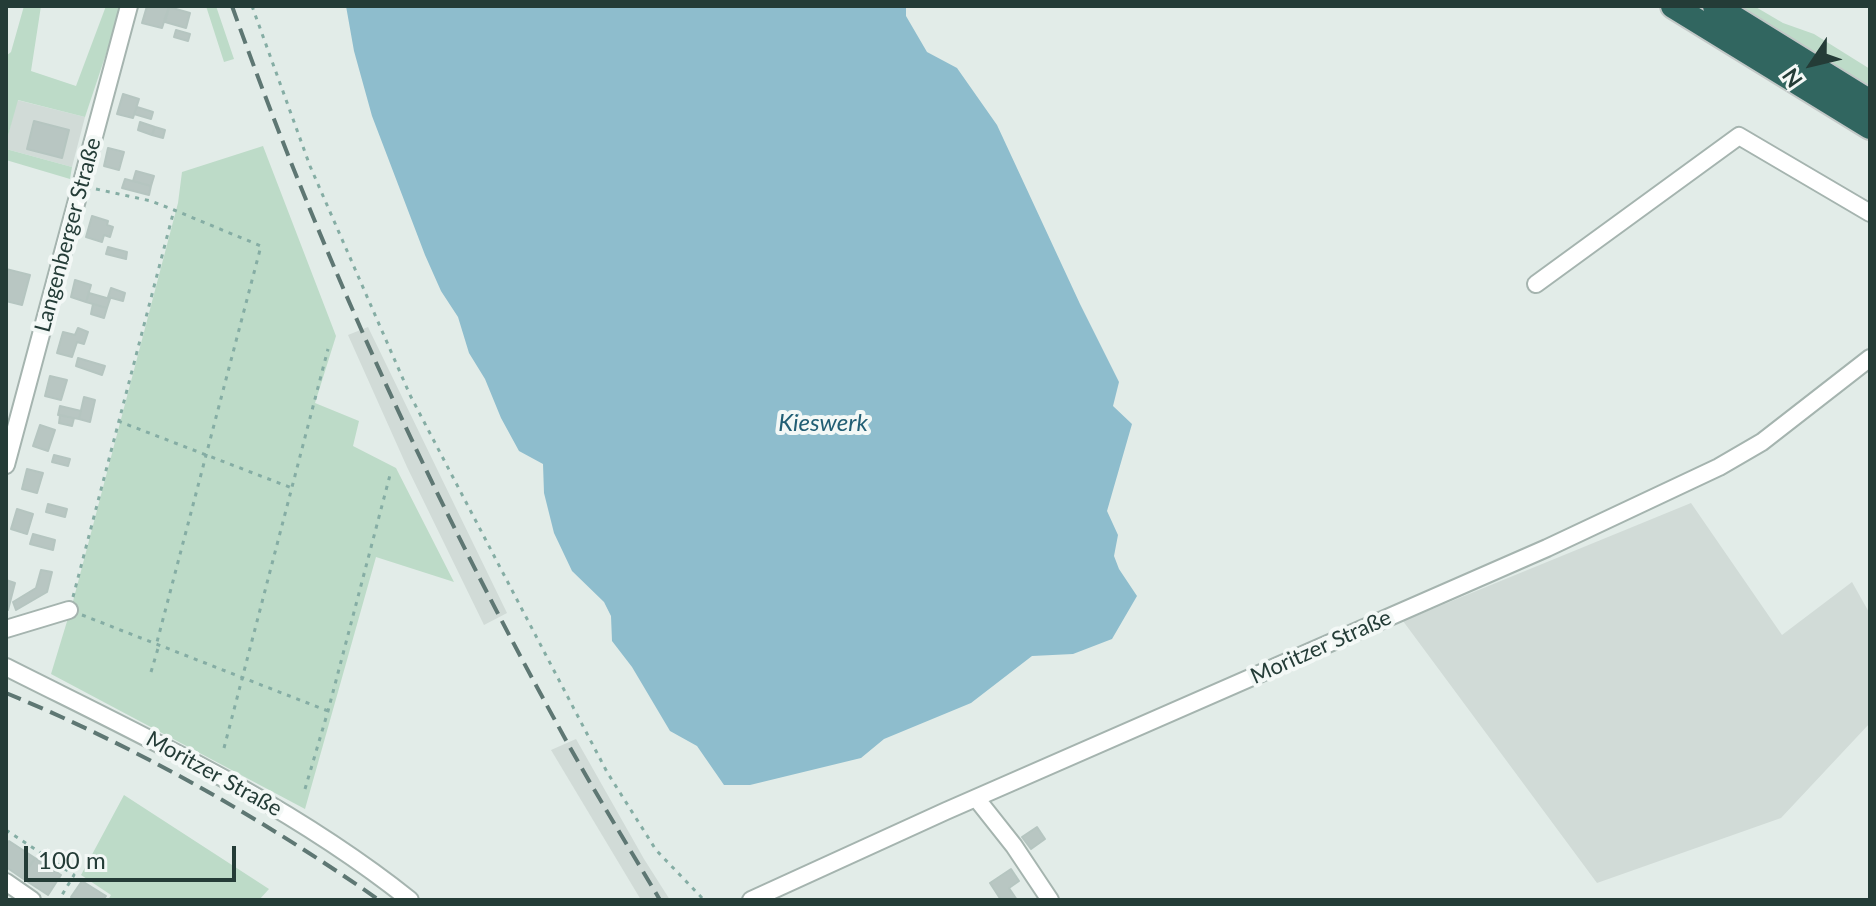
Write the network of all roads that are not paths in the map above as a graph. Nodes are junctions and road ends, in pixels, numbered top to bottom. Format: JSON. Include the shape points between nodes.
{"nodes":[{"id":1,"x":129,"y":6,"type":"edge"},
{"id":2,"x":1673,"y":6,"type":"edge"},
{"id":3,"x":1715,"y":6,"type":"edge"},
{"id":4,"x":1870,"y":102,"type":"edge"},
{"id":5,"x":1870,"y":127,"type":"edge"},
{"id":6,"x":1870,"y":213,"type":"edge"},
{"id":7,"x":1536,"y":284,"type":"dead end"},
{"id":8,"x":1870,"y":358,"type":"edge"},
{"id":9,"x":6,"y":465,"type":"edge"},
{"id":10,"x":69,"y":610,"type":"road end"},
{"id":11,"x":6,"y":629,"type":"edge"},
{"id":12,"x":6,"y":667,"type":"edge"},
{"id":13,"x":976,"y":798,"type":"junction"},
{"id":14,"x":6,"y":882,"type":"edge"},
{"id":15,"x":32,"y":900,"type":"edge"},
{"id":16,"x":410,"y":900,"type":"edge"},
{"id":17,"x":751,"y":900,"type":"edge"},
{"id":18,"x":1050,"y":900,"type":"edge"}],
"edges":[{"from":1,"to":9,"type":"street","name":"Langenberger Straße"},
{"from":2,"to":5,"type":"highway"},
{"from":3,"to":4,"type":"highway"},
{"from":6,"to":7,"type":"street","via":[[1739,136]]},
{"from":8,"to":13,"type":"street","name":"Moritzer Straße","via":[[1762,442],[1719,467]]},
{"from":10,"to":11,"type":"street"},
{"from":12,"to":16,"type":"street","name":"Moritzer Straße","via":[[274,806]]},
{"from":13,"to":17,"type":"street","name":"Moritzer Straße"},
{"from":13,"to":18,"type":"street"},
{"from":14,"to":15,"type":"street"}]}
